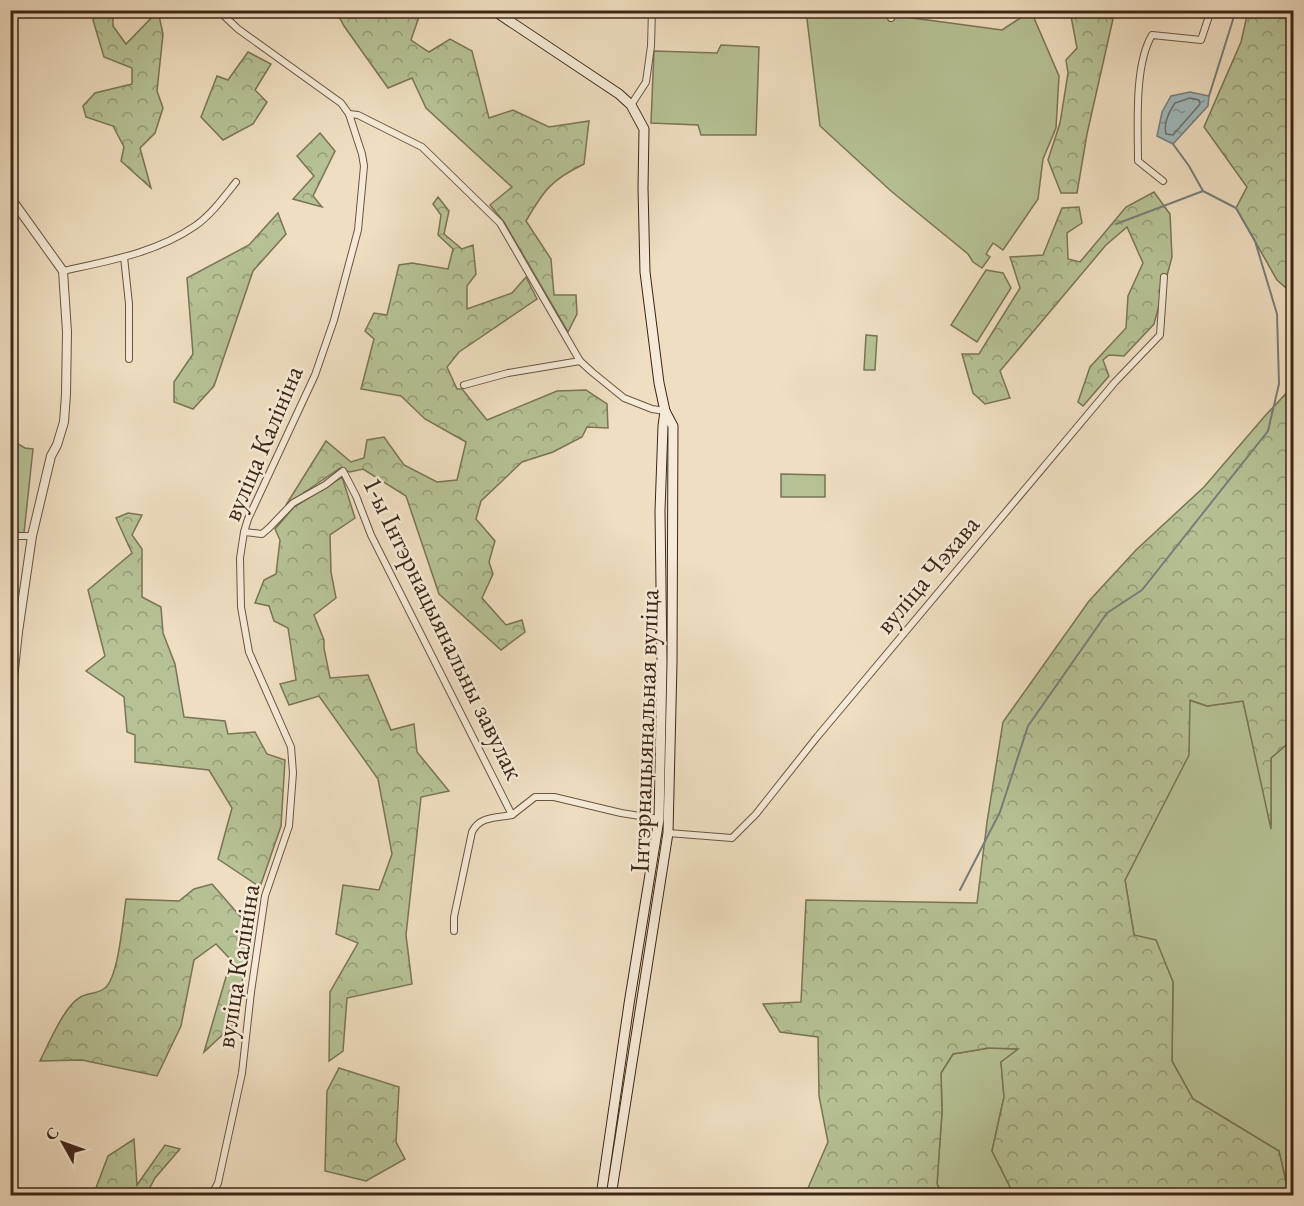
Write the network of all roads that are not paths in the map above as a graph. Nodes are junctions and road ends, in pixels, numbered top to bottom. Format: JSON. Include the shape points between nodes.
{"nodes":[{"id":1,"x":218,"y":10,"type":"edge"},
{"id":2,"x":493,"y":10,"type":"edge"},
{"id":3,"x":516,"y":10,"type":"edge"},
{"id":4,"x":652,"y":10,"type":"edge"},
{"id":5,"x":889,"y":10,"type":"edge"},
{"id":6,"x":1211,"y":10,"type":"edge"},
{"id":7,"x":891,"y":18,"type":"dead end"},
{"id":8,"x":507,"y":21,"type":"junction"},
{"id":9,"x":631,"y":105,"type":"junction"},
{"id":10,"x":349,"y":114,"type":"junction"},
{"id":11,"x":1162,"y":181,"type":"dead end"},
{"id":12,"x":236,"y":182,"type":"dead end"},
{"id":13,"x":10,"y":197,"type":"edge"},
{"id":14,"x":124,"y":257,"type":"junction"},
{"id":15,"x":63,"y":271,"type":"junction"},
{"id":16,"x":1164,"y":277,"type":"dead end"},
{"id":17,"x":129,"y":359,"type":"dead end"},
{"id":18,"x":580,"y":360,"type":"junction"},
{"id":19,"x":464,"y":385,"type":"dead end"},
{"id":20,"x":665,"y":411,"type":"junction"},
{"id":21,"x":244,"y":532,"type":"junction"},
{"id":22,"x":10,"y":536,"type":"edge"},
{"id":23,"x":32,"y":536,"type":"junction"},
{"id":24,"x":662,"y":663,"type":"junction"},
{"id":25,"x":672,"y":663,"type":"junction"},
{"id":26,"x":10,"y":706,"type":"edge"},
{"id":27,"x":512,"y":815,"type":"junction"},
{"id":28,"x":659,"y":819,"type":"junction"},
{"id":29,"x":657,"y":832,"type":"junction"},
{"id":30,"x":668,"y":833,"type":"junction"},
{"id":31,"x":454,"y":931,"type":"dead end"},
{"id":32,"x":619,"y":1111,"type":"junction"},
{"id":33,"x":210,"y":1196,"type":"edge"},
{"id":34,"x":601,"y":1196,"type":"edge"},
{"id":35,"x":611,"y":1196,"type":"edge"}],
"edges":[{"from":1,"to":10,"type":"street","name":"вуліца Калініна","via":[[238,29],[331,94]]},
{"from":2,"to":8,"type":"main road","name":"Інтэрнацыянальная вуліца"},
{"from":3,"to":8,"type":"street"},
{"from":4,"to":9,"type":"street","via":[[646,82]]},
{"from":5,"to":7,"type":"street"},
{"from":6,"to":11,"type":"street","via":[[1201,40],[1152,35],[1146,45],[1137,103],[1138,161]]},
{"from":8,"to":9,"type":"main road","name":"Інтэрнацыянальная вуліца"},
{"from":9,"to":20,"type":"main road","name":"Інтэрнацыянальная вуліца","via":[[644,129],[645,272]]},
{"from":10,"to":18,"type":"street","via":[[422,147],[500,223]]},
{"from":10,"to":21,"type":"street","name":"вуліца Калініна","via":[[364,166],[358,230],[315,375]]},
{"from":12,"to":14,"type":"street","via":[[197,225],[167,243]]},
{"from":13,"to":15,"type":"street"},
{"from":14,"to":15,"type":"street"},
{"from":14,"to":17,"type":"street"},
{"from":15,"to":23,"type":"street","via":[[67,332],[64,422],[51,456]]},
{"from":16,"to":30,"type":"street","name":"вуліца Чэхава","via":[[1160,335],[1085,417],[756,814],[732,838]]},
{"from":18,"to":19,"type":"street"},
{"from":18,"to":20,"type":"street","via":[[624,398]]},
{"from":20,"to":24,"type":"main road","name":"Інтэрнацыянальная вуліца","via":[[660,511]]},
{"from":20,"to":25,"type":"main road","name":"Інтэрнацыянальная вуліца","via":[[673,426]]},
{"from":21,"to":27,"type":"street","name":"1-ы Інтэрнацыянальны завулак","via":[[261,534],[293,503],[343,471],[371,535]]},
{"from":21,"to":33,"type":"street","name":"вуліца Калініна","via":[[241,607],[249,652],[291,747],[293,773],[290,826],[265,896],[243,1073],[218,1183]]},
{"from":22,"to":23,"type":"street"},
{"from":23,"to":26,"type":"street"},
{"from":24,"to":25,"type":"street"},
{"from":24,"to":28,"type":"main road","name":"Інтэрнацыянальная вуліца"},
{"from":25,"to":30,"type":"main road","name":"Інтэрнацыянальная вуліца"},
{"from":27,"to":28,"type":"street","name":"1-ы Інтэрнацыянальны завулак","via":[[535,797],[554,797]]},
{"from":27,"to":31,"type":"street","name":"1-ы Інтэрнацыянальны завулак","via":[[484,819],[472,832]]},
{"from":28,"to":29,"type":"main road","name":"Інтэрнацыянальная вуліца"},
{"from":29,"to":30,"type":"street"},
{"from":29,"to":32,"type":"main road","name":"Інтэрнацыянальная вуліца","via":[[628,1004]]},
{"from":30,"to":32,"type":"main road","name":"Інтэрнацыянальная вуліца"},
{"from":32,"to":34,"type":"main road","name":"Інтэрнацыянальная вуліца"},
{"from":32,"to":35,"type":"main road","name":"Інтэрнацыянальная вуліца"}]}
